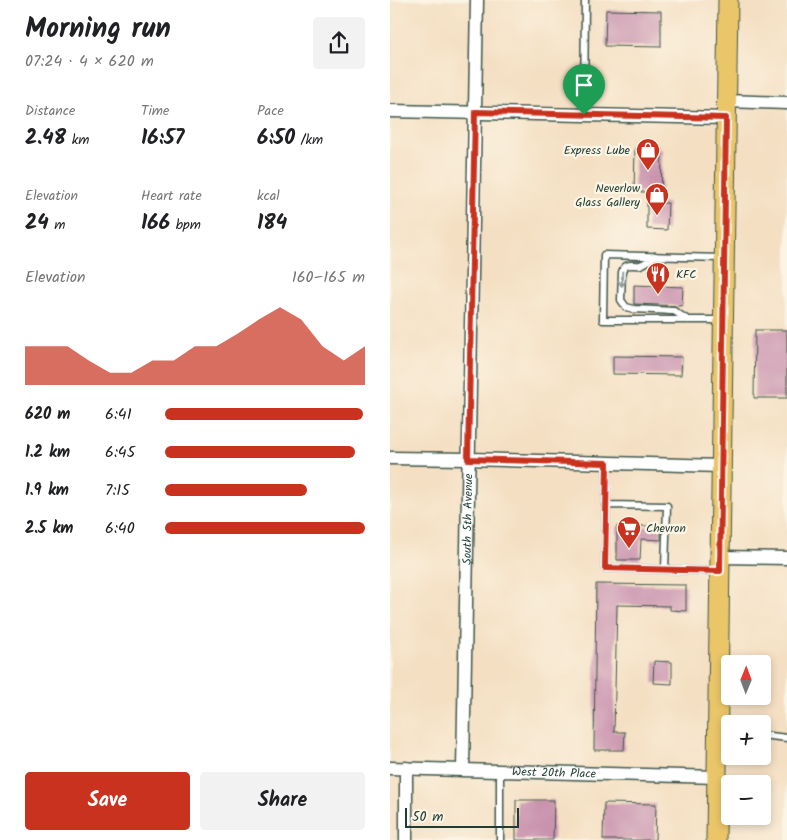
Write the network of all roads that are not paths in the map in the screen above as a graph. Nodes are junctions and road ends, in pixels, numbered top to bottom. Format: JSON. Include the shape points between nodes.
{"nodes":[{"id":1,"x":477,"y":0,"type":"edge"},
{"id":2,"x":585,"y":0,"type":"edge"},
{"id":3,"x":728,"y":0,"type":"edge"},
{"id":4,"x":787,"y":102,"type":"edge"},
{"id":5,"x":726,"y":110,"type":"junction"},
{"id":6,"x":390,"y":111,"type":"edge"},
{"id":7,"x":475,"y":112,"type":"junction"},
{"id":8,"x":584,"y":115,"type":"junction"},
{"id":9,"x":656,"y":256,"type":"junction"},
{"id":10,"x":724,"y":258,"type":"junction"},
{"id":11,"x":688,"y":320,"type":"junction"},
{"id":12,"x":723,"y":320,"type":"junction"},
{"id":13,"x":390,"y":458,"type":"edge"},
{"id":14,"x":468,"y":459,"type":"junction"},
{"id":15,"x":607,"y":463,"type":"junction"},
{"id":16,"x":721,"y":466,"type":"junction"},
{"id":17,"x":606,"y":505,"type":"junction"},
{"id":18,"x":787,"y":558,"type":"edge"},
{"id":19,"x":720,"y":564,"type":"junction"},
{"id":20,"x":665,"y":570,"type":"junction"},
{"id":21,"x":771,"y":736,"type":"edge"},
{"id":22,"x":787,"y":738,"type":"edge"},
{"id":23,"x":390,"y":768,"type":"edge"},
{"id":24,"x":406,"y":768,"type":"junction"},
{"id":25,"x":463,"y":769,"type":"junction"},
{"id":26,"x":500,"y":770,"type":"junction"},
{"id":27,"x":717,"y":777,"type":"junction"},
{"id":28,"x":406,"y":840,"type":"edge"},
{"id":29,"x":500,"y":840,"type":"edge"},
{"id":30,"x":716,"y":840,"type":"edge"}],
"edges":[{"from":1,"to":7,"type":"street","name":"South 5th Avenue"},
{"from":2,"to":8,"type":"lane"},
{"from":3,"to":5,"type":"main road"},
{"from":4,"to":5,"type":"street"},
{"from":5,"to":8,"type":"street"},
{"from":5,"to":10,"type":"main road"},
{"from":6,"to":7,"type":"street"},
{"from":7,"to":8,"type":"street"},
{"from":7,"to":14,"type":"street","name":"South 5th Avenue"},
{"from":9,"to":10,"type":"lane"},
{"from":9,"to":11,"type":"lane","one_way":true,"via":[[641,264],[623,267],[621,300],[626,307],[674,311]]},
{"from":9,"to":11,"type":"lane","via":[[604,255],[603,320]]},
{"from":10,"to":12,"type":"main road"},
{"from":11,"to":12,"type":"lane"},
{"from":12,"to":16,"type":"main road"},
{"from":13,"to":14,"type":"street"},
{"from":14,"to":15,"type":"street"},
{"from":14,"to":25,"type":"street","name":"South 5th Avenue"},
{"from":15,"to":16,"type":"street"},
{"from":15,"to":17,"type":"lane"},
{"from":16,"to":19,"type":"main road"},
{"from":17,"to":20,"type":"lane","via":[[605,568]]},
{"from":17,"to":20,"type":"lane","via":[[667,506]]},
{"from":18,"to":19,"type":"street"},
{"from":19,"to":20,"type":"lane"},
{"from":19,"to":27,"type":"main road"},
{"from":21,"to":22,"type":"lane"},
{"from":23,"to":24,"type":"street","name":"West 20th Place"},
{"from":24,"to":25,"type":"street","name":"West 20th Place"},
{"from":24,"to":28,"type":"street"},
{"from":25,"to":26,"type":"street","name":"West 20th Place"},
{"from":26,"to":27,"type":"street","name":"West 20th Place"},
{"from":26,"to":29,"type":"lane"},
{"from":27,"to":30,"type":"main road"}]}
